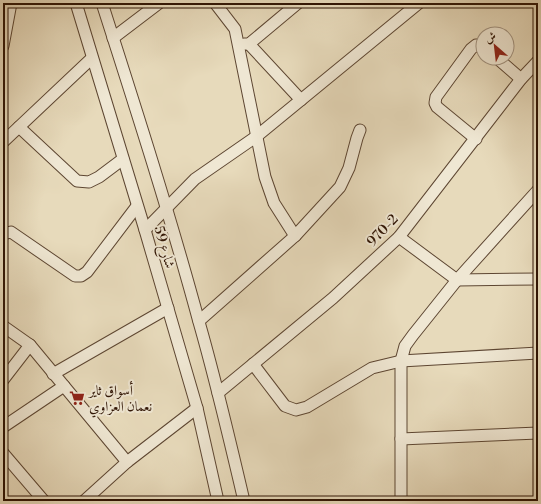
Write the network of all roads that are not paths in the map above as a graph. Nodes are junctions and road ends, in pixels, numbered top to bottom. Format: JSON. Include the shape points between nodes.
{"nodes":[{"id":1,"x":11,"y":3,"type":"edge"},
{"id":2,"x":76,"y":3,"type":"edge"},
{"id":3,"x":102,"y":3,"type":"edge"},
{"id":4,"x":159,"y":3,"type":"edge"},
{"id":5,"x":215,"y":3,"type":"edge"},
{"id":6,"x":298,"y":3,"type":"edge"},
{"id":7,"x":419,"y":3,"type":"edge"},
{"id":8,"x":114,"y":38,"type":"junction"},
{"id":9,"x":244,"y":44,"type":"junction"},
{"id":10,"x":3,"y":45,"type":"edge"},
{"id":11,"x":475,"y":46,"type":"edge"},
{"id":12,"x":92,"y":58,"type":"junction"},
{"id":13,"x":538,"y":61,"type":"edge"},
{"id":14,"x":507,"y":66,"type":"edge"},
{"id":15,"x":522,"y":79,"type":"junction"},
{"id":16,"x":301,"y":100,"type":"junction"},
{"id":17,"x":19,"y":127,"type":"junction"},
{"id":18,"x":360,"y":130,"type":"dead end"},
{"id":19,"x":257,"y":136,"type":"junction"},
{"id":20,"x":476,"y":139,"type":"junction"},
{"id":21,"x":3,"y":142,"type":"edge"},
{"id":22,"x":123,"y":159,"type":"junction"},
{"id":23,"x":538,"y":190,"type":"edge"},
{"id":24,"x":137,"y":206,"type":"junction"},
{"id":25,"x":166,"y":209,"type":"junction"},
{"id":26,"x":145,"y":230,"type":"junction"},
{"id":27,"x":3,"y":234,"type":"edge"},
{"id":28,"x":295,"y":236,"type":"junction"},
{"id":29,"x":399,"y":237,"type":"junction"},
{"id":30,"x":538,"y":278,"type":"edge"},
{"id":31,"x":457,"y":280,"type":"junction"},
{"id":32,"x":168,"y":308,"type":"junction"},
{"id":33,"x":199,"y":321,"type":"junction"},
{"id":34,"x":3,"y":326,"type":"edge"},
{"id":35,"x":30,"y":345,"type":"junction"},
{"id":36,"x":538,"y":353,"type":"edge"},
{"id":37,"x":401,"y":361,"type":"junction"},
{"id":38,"x":253,"y":364,"type":"junction"},
{"id":39,"x":53,"y":374,"type":"junction"},
{"id":40,"x":3,"y":380,"type":"edge"},
{"id":41,"x":64,"y":386,"type":"junction"},
{"id":42,"x":218,"y":393,"type":"junction"},
{"id":43,"x":197,"y":408,"type":"junction"},
{"id":44,"x":3,"y":428,"type":"edge"},
{"id":45,"x":538,"y":433,"type":"edge"},
{"id":46,"x":401,"y":439,"type":"junction"},
{"id":47,"x":3,"y":453,"type":"edge"},
{"id":48,"x":127,"y":462,"type":"junction"},
{"id":49,"x":44,"y":501,"type":"edge"},
{"id":50,"x":84,"y":501,"type":"edge"},
{"id":51,"x":218,"y":501,"type":"edge"},
{"id":52,"x":244,"y":501,"type":"edge"},
{"id":53,"x":401,"y":501,"type":"edge"}],
"edges":[{"from":1,"to":10,"type":"street"},
{"from":2,"to":12,"type":"street","name":"شارع 59"},
{"from":3,"to":8,"type":"street","name":"شارع 59"},
{"from":4,"to":8,"type":"street"},
{"from":5,"to":9,"type":"street"},
{"from":6,"to":9,"type":"street"},
{"from":7,"to":16,"type":"street"},
{"from":8,"to":25,"type":"street","name":"شارع 59"},
{"from":9,"to":16,"type":"street"},
{"from":9,"to":19,"type":"street"},
{"from":11,"to":20,"type":"street","via":[[436,97],[435,103],[437,108]]},
{"from":12,"to":17,"type":"street"},
{"from":12,"to":22,"type":"street","name":"شارع 59"},
{"from":13,"to":15,"type":"street","name":"970-2"},
{"from":14,"to":15,"type":"street"},
{"from":15,"to":20,"type":"street","name":"970-2"},
{"from":16,"to":19,"type":"street"},
{"from":17,"to":21,"type":"street"},
{"from":17,"to":22,"type":"street","via":[[77,182],[94,180]]},
{"from":18,"to":28,"type":"street","via":[[349,168],[340,187]]},
{"from":19,"to":25,"type":"street","via":[[195,179]]},
{"from":19,"to":28,"type":"street","via":[[265,177],[274,203]]},
{"from":20,"to":29,"type":"street","name":"970-2"},
{"from":22,"to":24,"type":"street","name":"شارع 59"},
{"from":23,"to":31,"type":"street"},
{"from":24,"to":26,"type":"street","name":"شارع 59"},
{"from":24,"to":27,"type":"street","via":[[88,272],[81,276],[75,276],[11,232]]},
{"from":25,"to":26,"type":"street"},
{"from":25,"to":33,"type":"street","name":"شارع 59"},
{"from":26,"to":32,"type":"street","name":"شارع 59"},
{"from":28,"to":33,"type":"street"},
{"from":29,"to":31,"type":"street"},
{"from":29,"to":38,"type":"street","name":"970-2","via":[[333,298]]},
{"from":30,"to":31,"type":"street"},
{"from":31,"to":37,"type":"street","via":[[405,346]]},
{"from":32,"to":39,"type":"street"},
{"from":32,"to":43,"type":"street","name":"شارع 59"},
{"from":33,"to":42,"type":"street","name":"شارع 59"},
{"from":34,"to":35,"type":"street"},
{"from":35,"to":39,"type":"street"},
{"from":35,"to":40,"type":"street"},
{"from":36,"to":37,"type":"street"},
{"from":37,"to":38,"type":"street","via":[[372,368],[307,407],[296,410],[285,406]]},
{"from":37,"to":46,"type":"street"},
{"from":38,"to":42,"type":"street","name":"970-2"},
{"from":39,"to":41,"type":"street"},
{"from":41,"to":44,"type":"street"},
{"from":41,"to":48,"type":"street"},
{"from":42,"to":52,"type":"street","name":"شارع 59"},
{"from":43,"to":48,"type":"street"},
{"from":43,"to":51,"type":"street","name":"شارع 59"},
{"from":45,"to":46,"type":"street"},
{"from":46,"to":53,"type":"street"},
{"from":47,"to":49,"type":"street"},
{"from":48,"to":50,"type":"street"}]}
